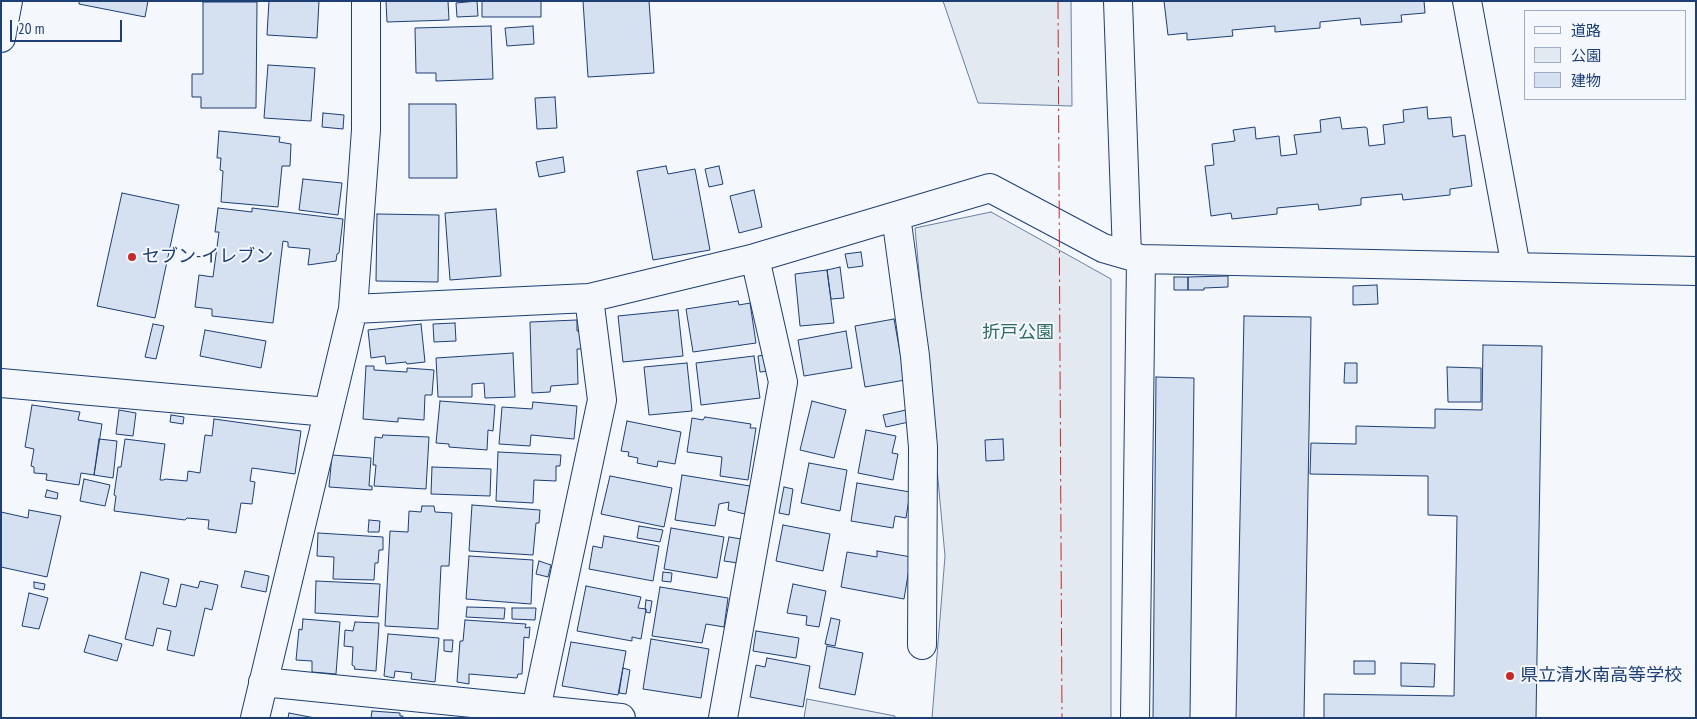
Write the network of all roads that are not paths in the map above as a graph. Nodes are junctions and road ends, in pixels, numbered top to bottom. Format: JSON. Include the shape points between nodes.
{"nodes":[{"id":1,"x":8,"y":1,"type":"edge"},
{"id":2,"x":366,"y":1,"type":"edge"},
{"id":3,"x":1118,"y":1,"type":"edge"},
{"id":4,"x":1467,"y":1,"type":"edge"},
{"id":5,"x":1,"y":38,"type":"edge"},
{"id":6,"x":896,"y":216,"type":"junction"},
{"id":7,"x":1134,"y":257,"type":"junction"},
{"id":8,"x":755,"y":258,"type":"junction"},
{"id":9,"x":1516,"y":267,"type":"junction"},
{"id":10,"x":1696,"y":271,"type":"edge"},
{"id":11,"x":589,"y":298,"type":"junction"},
{"id":12,"x":353,"y":309,"type":"junction"},
{"id":13,"x":1,"y":383,"type":"edge"},
{"id":14,"x":328,"y":412,"type":"junction"},
{"id":15,"x":922,"y":645,"type":"dead end"},
{"id":16,"x":263,"y":682,"type":"junction"},
{"id":17,"x":536,"y":709,"type":"junction"},
{"id":18,"x":254,"y":718,"type":"edge"},
{"id":19,"x":621,"y":718,"type":"edge"},
{"id":20,"x":723,"y":718,"type":"edge"},
{"id":21,"x":1135,"y":718,"type":"edge"}],
"edges":[{"from":1,"to":5,"type":"street"},
{"from":2,"to":12,"type":"street","via":[[366,130]]},
{"from":3,"to":7,"type":"street"},
{"from":4,"to":9,"type":"street"},
{"from":6,"to":7,"type":"street","via":[[990,188],[1103,248]]},
{"from":6,"to":8,"type":"street"},
{"from":6,"to":15,"type":"street","via":[[915,356],[923,447]]},
{"from":7,"to":9,"type":"street"},
{"from":7,"to":21,"type":"street"},
{"from":8,"to":11,"type":"street"},
{"from":8,"to":20,"type":"street","via":[[784,382]]},
{"from":9,"to":10,"type":"street"},
{"from":11,"to":12,"type":"street"},
{"from":11,"to":17,"type":"street","via":[[602,400]]},
{"from":12,"to":14,"type":"street"},
{"from":13,"to":14,"type":"street"},
{"from":14,"to":16,"type":"street"},
{"from":16,"to":17,"type":"street"},
{"from":16,"to":18,"type":"street"},
{"from":17,"to":19,"type":"street"}]}
